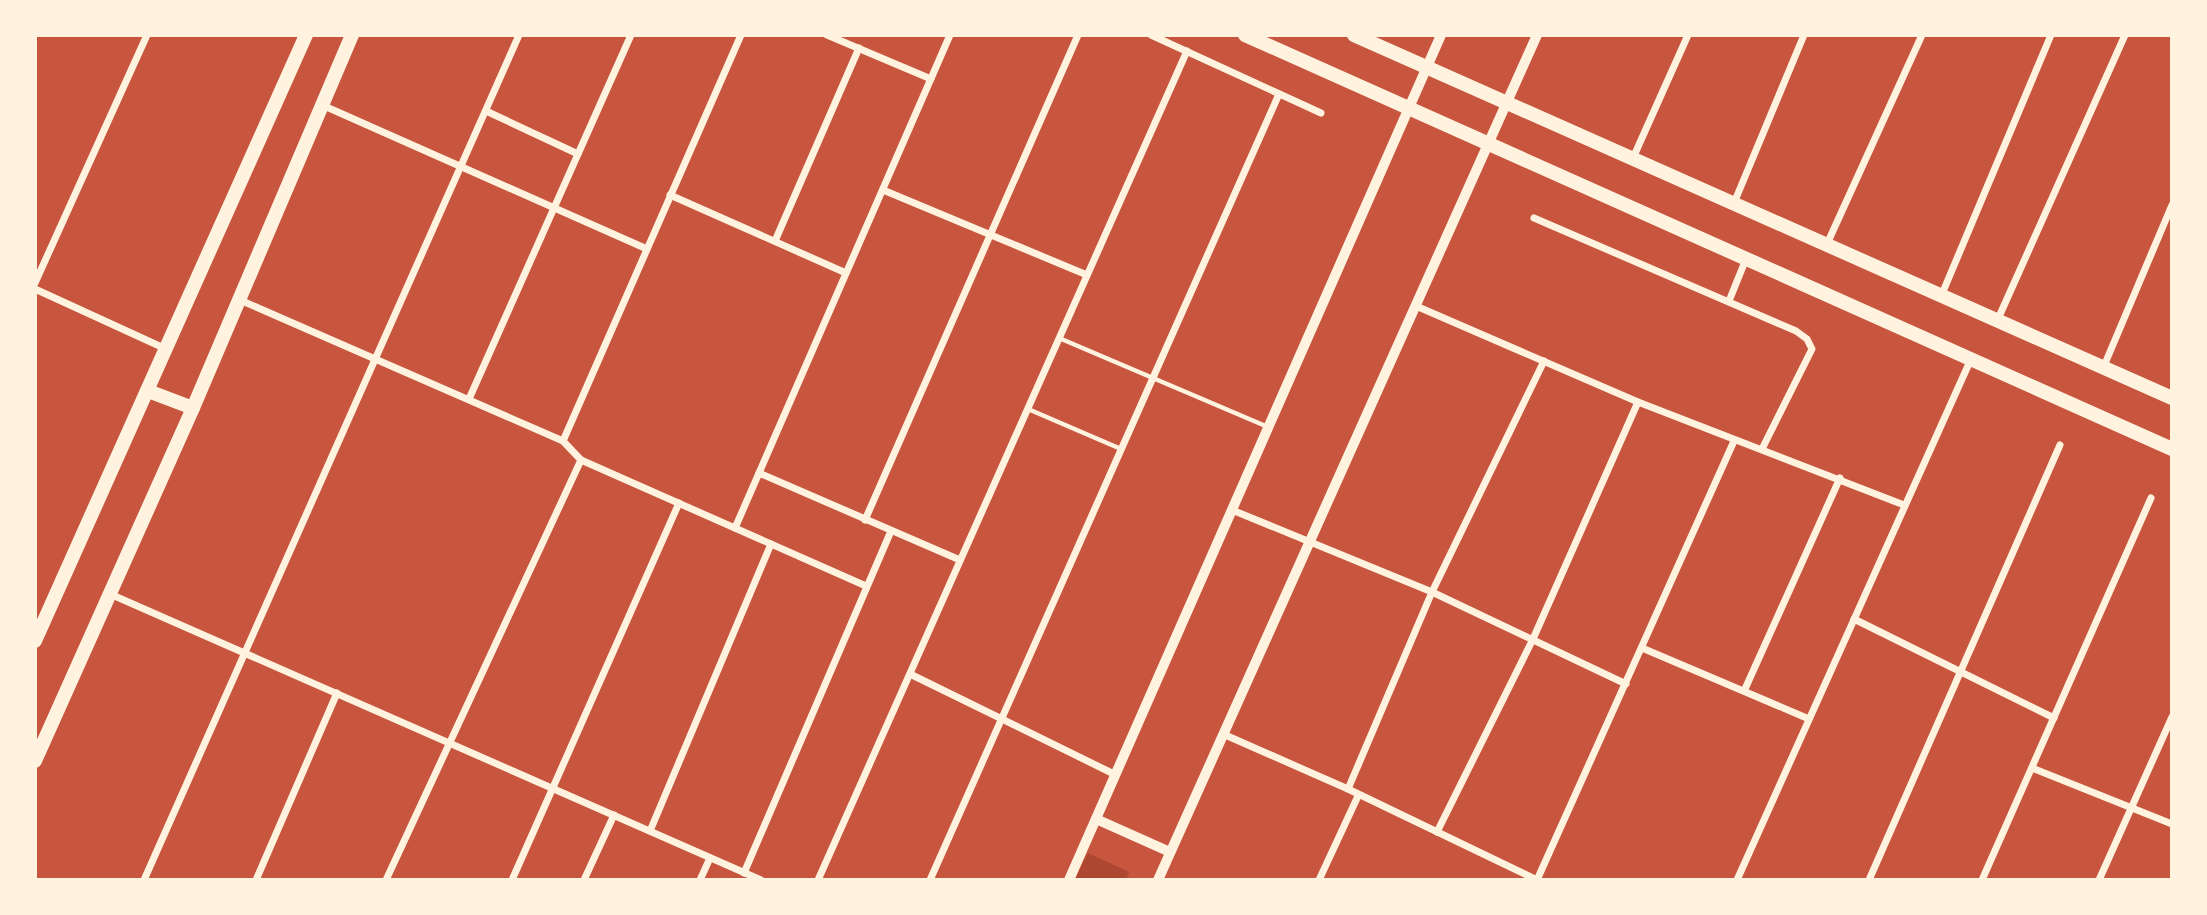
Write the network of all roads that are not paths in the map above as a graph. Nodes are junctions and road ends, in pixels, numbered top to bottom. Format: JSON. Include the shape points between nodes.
{"nodes":[{"id":1,"x":147,"y":35,"type":"edge"},
{"id":2,"x":306,"y":35,"type":"edge"},
{"id":3,"x":352,"y":35,"type":"edge"},
{"id":4,"x":519,"y":35,"type":"edge"},
{"id":5,"x":631,"y":35,"type":"edge"},
{"id":6,"x":741,"y":35,"type":"edge"},
{"id":7,"x":827,"y":35,"type":"edge"},
{"id":8,"x":950,"y":35,"type":"edge"},
{"id":9,"x":1077,"y":35,"type":"edge"},
{"id":10,"x":1151,"y":35,"type":"edge"},
{"id":11,"x":1245,"y":35,"type":"edge"},
{"id":12,"x":1354,"y":35,"type":"edge"},
{"id":13,"x":1441,"y":35,"type":"edge"},
{"id":14,"x":1537,"y":35,"type":"edge"},
{"id":15,"x":1688,"y":35,"type":"edge"},
{"id":16,"x":1804,"y":35,"type":"edge"},
{"id":17,"x":1922,"y":35,"type":"edge"},
{"id":18,"x":2051,"y":35,"type":"edge"},
{"id":19,"x":2125,"y":35,"type":"edge"},
{"id":20,"x":859,"y":48,"type":"junction"},
{"id":21,"x":1187,"y":51,"type":"junction"},
{"id":22,"x":1427,"y":67,"type":"junction"},
{"id":23,"x":931,"y":79,"type":"junction"},
{"id":24,"x":1279,"y":94,"type":"junction"},
{"id":25,"x":1507,"y":102,"type":"junction"},
{"id":26,"x":322,"y":105,"type":"junction"},
{"id":27,"x":1409,"y":108,"type":"junction"},
{"id":28,"x":486,"y":111,"type":"junction"},
{"id":29,"x":1321,"y":113,"type":"dead end"},
{"id":30,"x":1489,"y":144,"type":"junction"},
{"id":31,"x":578,"y":154,"type":"junction"},
{"id":32,"x":1633,"y":158,"type":"junction"},
{"id":33,"x":461,"y":166,"type":"junction"},
{"id":34,"x":883,"y":190,"type":"junction"},
{"id":35,"x":670,"y":195,"type":"junction"},
{"id":36,"x":1734,"y":203,"type":"junction"},
{"id":37,"x":2172,"y":205,"type":"edge"},
{"id":38,"x":554,"y":207,"type":"junction"},
{"id":39,"x":1534,"y":218,"type":"dead end"},
{"id":40,"x":989,"y":235,"type":"junction"},
{"id":41,"x":775,"y":242,"type":"junction"},
{"id":42,"x":1827,"y":244,"type":"junction"},
{"id":43,"x":647,"y":248,"type":"junction"},
{"id":44,"x":1746,"y":259,"type":"junction"},
{"id":45,"x":846,"y":273,"type":"junction"},
{"id":46,"x":1087,"y":275,"type":"junction"},
{"id":47,"x":35,"y":283,"type":"edge"},
{"id":48,"x":35,"y":289,"type":"edge"},
{"id":49,"x":1942,"y":294,"type":"junction"},
{"id":50,"x":239,"y":299,"type":"junction"},
{"id":51,"x":1729,"y":301,"type":"junction"},
{"id":52,"x":1416,"y":306,"type":"junction"},
{"id":53,"x":1998,"y":319,"type":"junction"},
{"id":54,"x":1059,"y":338,"type":"junction"},
{"id":55,"x":166,"y":349,"type":"junction"},
{"id":56,"x":376,"y":358,"type":"junction"},
{"id":57,"x":1971,"y":359,"type":"junction"},
{"id":58,"x":1544,"y":361,"type":"junction"},
{"id":59,"x":2104,"y":366,"type":"junction"},
{"id":60,"x":1152,"y":378,"type":"junction"},
{"id":61,"x":148,"y":391,"type":"junction"},
{"id":62,"x":2172,"y":398,"type":"edge"},
{"id":63,"x":469,"y":399,"type":"junction"},
{"id":64,"x":1638,"y":402,"type":"junction"},
{"id":65,"x":193,"y":408,"type":"junction"},
{"id":66,"x":1028,"y":409,"type":"junction"},
{"id":67,"x":1268,"y":428,"type":"junction"},
{"id":68,"x":563,"y":441,"type":"junction"},
{"id":69,"x":1734,"y":441,"type":"junction"},
{"id":70,"x":2060,"y":445,"type":"dead end"},
{"id":71,"x":1121,"y":449,"type":"junction"},
{"id":72,"x":1762,"y":449,"type":"junction"},
{"id":73,"x":2172,"y":449,"type":"edge"},
{"id":74,"x":581,"y":460,"type":"junction"},
{"id":75,"x":759,"y":473,"type":"junction"},
{"id":76,"x":1840,"y":478,"type":"junction"},
{"id":77,"x":2151,"y":498,"type":"dead end"},
{"id":78,"x":679,"y":503,"type":"junction"},
{"id":79,"x":1903,"y":505,"type":"junction"},
{"id":80,"x":1231,"y":510,"type":"junction"},
{"id":81,"x":865,"y":520,"type":"junction"},
{"id":82,"x":735,"y":528,"type":"junction"},
{"id":83,"x":891,"y":531,"type":"junction"},
{"id":84,"x":1310,"y":543,"type":"junction"},
{"id":85,"x":771,"y":544,"type":"junction"},
{"id":86,"x":960,"y":560,"type":"junction"},
{"id":87,"x":866,"y":586,"type":"junction"},
{"id":88,"x":1432,"y":592,"type":"junction"},
{"id":89,"x":110,"y":594,"type":"junction"},
{"id":90,"x":1854,"y":619,"type":"junction"},
{"id":91,"x":39,"y":621,"type":"edge"},
{"id":92,"x":1533,"y":639,"type":"junction"},
{"id":93,"x":35,"y":641,"type":"edge"},
{"id":94,"x":1642,"y":648,"type":"junction"},
{"id":95,"x":245,"y":653,"type":"junction"},
{"id":96,"x":1961,"y":670,"type":"junction"},
{"id":97,"x":910,"y":674,"type":"junction"},
{"id":98,"x":1626,"y":684,"type":"junction"},
{"id":99,"x":1745,"y":689,"type":"junction"},
{"id":100,"x":337,"y":693,"type":"junction"},
{"id":101,"x":2172,"y":717,"type":"edge"},
{"id":102,"x":2054,"y":718,"type":"junction"},
{"id":103,"x":1001,"y":719,"type":"junction"},
{"id":104,"x":1809,"y":719,"type":"junction"},
{"id":105,"x":1223,"y":734,"type":"junction"},
{"id":106,"x":450,"y":743,"type":"junction"},
{"id":107,"x":35,"y":761,"type":"edge"},
{"id":108,"x":2032,"y":768,"type":"junction"},
{"id":109,"x":1115,"y":775,"type":"junction"},
{"id":110,"x":553,"y":789,"type":"junction"},
{"id":111,"x":1348,"y":789,"type":"junction"},
{"id":112,"x":1358,"y":796,"type":"junction"},
{"id":113,"x":2132,"y":806,"type":"junction"},
{"id":114,"x":614,"y":815,"type":"junction"},
{"id":115,"x":1096,"y":819,"type":"junction"},
{"id":116,"x":2172,"y":824,"type":"edge"},
{"id":117,"x":650,"y":831,"type":"junction"},
{"id":118,"x":1437,"y":832,"type":"junction"},
{"id":119,"x":1170,"y":852,"type":"junction"},
{"id":120,"x":710,"y":858,"type":"junction"},
{"id":121,"x":744,"y":873,"type":"junction"},
{"id":122,"x":144,"y":880,"type":"edge"},
{"id":123,"x":256,"y":880,"type":"edge"},
{"id":124,"x":386,"y":880,"type":"edge"},
{"id":125,"x":512,"y":880,"type":"edge"},
{"id":126,"x":584,"y":880,"type":"edge"},
{"id":127,"x":700,"y":880,"type":"edge"},
{"id":128,"x":761,"y":880,"type":"edge"},
{"id":129,"x":818,"y":880,"type":"edge"},
{"id":130,"x":930,"y":880,"type":"edge"},
{"id":131,"x":1069,"y":880,"type":"edge"},
{"id":132,"x":1158,"y":880,"type":"edge"},
{"id":133,"x":1319,"y":880,"type":"edge"},
{"id":134,"x":1537,"y":880,"type":"edge"},
{"id":135,"x":1737,"y":880,"type":"edge"},
{"id":136,"x":1868,"y":880,"type":"edge"},
{"id":137,"x":1982,"y":880,"type":"edge"},
{"id":138,"x":2099,"y":880,"type":"edge"}],
"edges":[{"from":1,"to":47,"type":"street"},
{"from":2,"to":55,"type":"main road"},
{"from":3,"to":26,"type":"main road"},
{"from":4,"to":28,"type":"street"},
{"from":5,"to":31,"type":"street"},
{"from":6,"to":35,"type":"street"},
{"from":7,"to":20,"type":"street"},
{"from":8,"to":23,"type":"street"},
{"from":9,"to":40,"type":"street"},
{"from":10,"to":21,"type":"street"},
{"from":11,"to":27,"type":"main road"},
{"from":12,"to":22,"type":"main road"},
{"from":13,"to":22,"type":"street"},
{"from":14,"to":25,"type":"street"},
{"from":15,"to":32,"type":"street"},
{"from":16,"to":36,"type":"street"},
{"from":17,"to":42,"type":"street"},
{"from":18,"to":49,"type":"street"},
{"from":19,"to":53,"type":"street"},
{"from":20,"to":23,"type":"street"},
{"from":20,"to":41,"type":"street"},
{"from":21,"to":24,"type":"street"},
{"from":21,"to":46,"type":"street"},
{"from":22,"to":25,"type":"main road"},
{"from":22,"to":27,"type":"street"},
{"from":23,"to":34,"type":"street"},
{"from":24,"to":29,"type":"street"},
{"from":24,"to":60,"type":"street"},
{"from":25,"to":30,"type":"street"},
{"from":25,"to":32,"type":"main road"},
{"from":26,"to":33,"type":"street"},
{"from":26,"to":50,"type":"main road"},
{"from":27,"to":30,"type":"main road"},
{"from":27,"to":67,"type":"street"},
{"from":28,"to":31,"type":"street"},
{"from":28,"to":33,"type":"street"},
{"from":30,"to":44,"type":"main road"},
{"from":30,"to":52,"type":"street"},
{"from":31,"to":38,"type":"street"},
{"from":32,"to":36,"type":"main road"},
{"from":33,"to":38,"type":"street"},
{"from":33,"to":56,"type":"street"},
{"from":34,"to":40,"type":"street"},
{"from":34,"to":45,"type":"street"},
{"from":35,"to":41,"type":"street"},
{"from":35,"to":43,"type":"street"},
{"from":36,"to":42,"type":"main road"},
{"from":37,"to":59,"type":"street"},
{"from":38,"to":43,"type":"street"},
{"from":38,"to":63,"type":"street"},
{"from":39,"to":51,"type":"street"},
{"from":40,"to":46,"type":"street"},
{"from":40,"to":81,"type":"street"},
{"from":41,"to":45,"type":"street"},
{"from":42,"to":49,"type":"main road"},
{"from":43,"to":68,"type":"street"},
{"from":44,"to":51,"type":"street"},
{"from":44,"to":57,"type":"main road"},
{"from":45,"to":75,"type":"street"},
{"from":46,"to":54,"type":"street"},
{"from":48,"to":55,"type":"street"},
{"from":49,"to":53,"type":"main road"},
{"from":50,"to":56,"type":"street"},
{"from":50,"to":65,"type":"main road"},
{"from":51,"to":72,"type":"street","via":[[1796,331],[1812,349]]},
{"from":52,"to":58,"type":"street"},
{"from":52,"to":84,"type":"street"},
{"from":53,"to":59,"type":"main road"},
{"from":54,"to":60,"type":"lane"},
{"from":54,"to":66,"type":"street"},
{"from":55,"to":61,"type":"main road"},
{"from":56,"to":63,"type":"street"},
{"from":56,"to":95,"type":"street"},
{"from":57,"to":73,"type":"main road"},
{"from":57,"to":79,"type":"street"},
{"from":58,"to":64,"type":"street"},
{"from":58,"to":88,"type":"street"},
{"from":59,"to":62,"type":"main road"},
{"from":60,"to":67,"type":"lane"},
{"from":60,"to":71,"type":"street"},
{"from":61,"to":65,"type":"main road"},
{"from":61,"to":91,"type":"main road"},
{"from":63,"to":68,"type":"street"},
{"from":64,"to":69,"type":"street"},
{"from":64,"to":92,"type":"street"},
{"from":65,"to":89,"type":"main road"},
{"from":66,"to":71,"type":"lane"},
{"from":66,"to":86,"type":"street"},
{"from":67,"to":80,"type":"street"},
{"from":68,"to":74,"type":"street"},
{"from":69,"to":72,"type":"street"},
{"from":69,"to":94,"type":"street"},
{"from":70,"to":96,"type":"street"},
{"from":71,"to":103,"type":"street"},
{"from":72,"to":76,"type":"street"},
{"from":74,"to":78,"type":"street"},
{"from":74,"to":106,"type":"street"},
{"from":75,"to":81,"type":"street"},
{"from":75,"to":82,"type":"street"},
{"from":76,"to":79,"type":"street"},
{"from":76,"to":99,"type":"street"},
{"from":77,"to":102,"type":"street"},
{"from":78,"to":82,"type":"street"},
{"from":78,"to":110,"type":"street"},
{"from":79,"to":90,"type":"street"},
{"from":80,"to":84,"type":"street"},
{"from":80,"to":109,"type":"street"},
{"from":81,"to":83,"type":"street"},
{"from":82,"to":85,"type":"street"},
{"from":83,"to":86,"type":"street"},
{"from":83,"to":87,"type":"street"},
{"from":84,"to":88,"type":"street"},
{"from":84,"to":105,"type":"street"},
{"from":85,"to":87,"type":"street"},
{"from":85,"to":117,"type":"street"},
{"from":86,"to":97,"type":"street"},
{"from":87,"to":121,"type":"street"},
{"from":88,"to":92,"type":"street"},
{"from":88,"to":111,"type":"street"},
{"from":89,"to":95,"type":"street"},
{"from":89,"to":107,"type":"main road"},
{"from":90,"to":96,"type":"street"},
{"from":90,"to":104,"type":"street"},
{"from":91,"to":93,"type":"main road"},
{"from":92,"to":98,"type":"street"},
{"from":92,"to":118,"type":"street"},
{"from":94,"to":98,"type":"street"},
{"from":94,"to":99,"type":"street"},
{"from":95,"to":100,"type":"street"},
{"from":95,"to":122,"type":"street"},
{"from":96,"to":102,"type":"street"},
{"from":96,"to":136,"type":"street"},
{"from":97,"to":103,"type":"street"},
{"from":97,"to":129,"type":"street"},
{"from":98,"to":134,"type":"street"},
{"from":99,"to":104,"type":"street"},
{"from":100,"to":106,"type":"street"},
{"from":100,"to":123,"type":"street"},
{"from":101,"to":113,"type":"street"},
{"from":102,"to":108,"type":"street"},
{"from":103,"to":109,"type":"street"},
{"from":103,"to":130,"type":"street"},
{"from":104,"to":135,"type":"street"},
{"from":105,"to":111,"type":"street"},
{"from":105,"to":119,"type":"street"},
{"from":106,"to":110,"type":"street"},
{"from":106,"to":124,"type":"street"},
{"from":108,"to":113,"type":"street"},
{"from":108,"to":137,"type":"street"},
{"from":109,"to":115,"type":"street"},
{"from":110,"to":114,"type":"street"},
{"from":110,"to":125,"type":"street"},
{"from":111,"to":112,"type":"street"},
{"from":112,"to":118,"type":"street"},
{"from":112,"to":133,"type":"street"},
{"from":113,"to":116,"type":"street"},
{"from":113,"to":138,"type":"street"},
{"from":114,"to":117,"type":"street"},
{"from":114,"to":126,"type":"street"},
{"from":115,"to":119,"type":"street"},
{"from":115,"to":131,"type":"street"},
{"from":117,"to":120,"type":"street"},
{"from":118,"to":134,"type":"street"},
{"from":119,"to":132,"type":"street"},
{"from":120,"to":121,"type":"street"},
{"from":120,"to":127,"type":"street"},
{"from":121,"to":128,"type":"street"}]}
